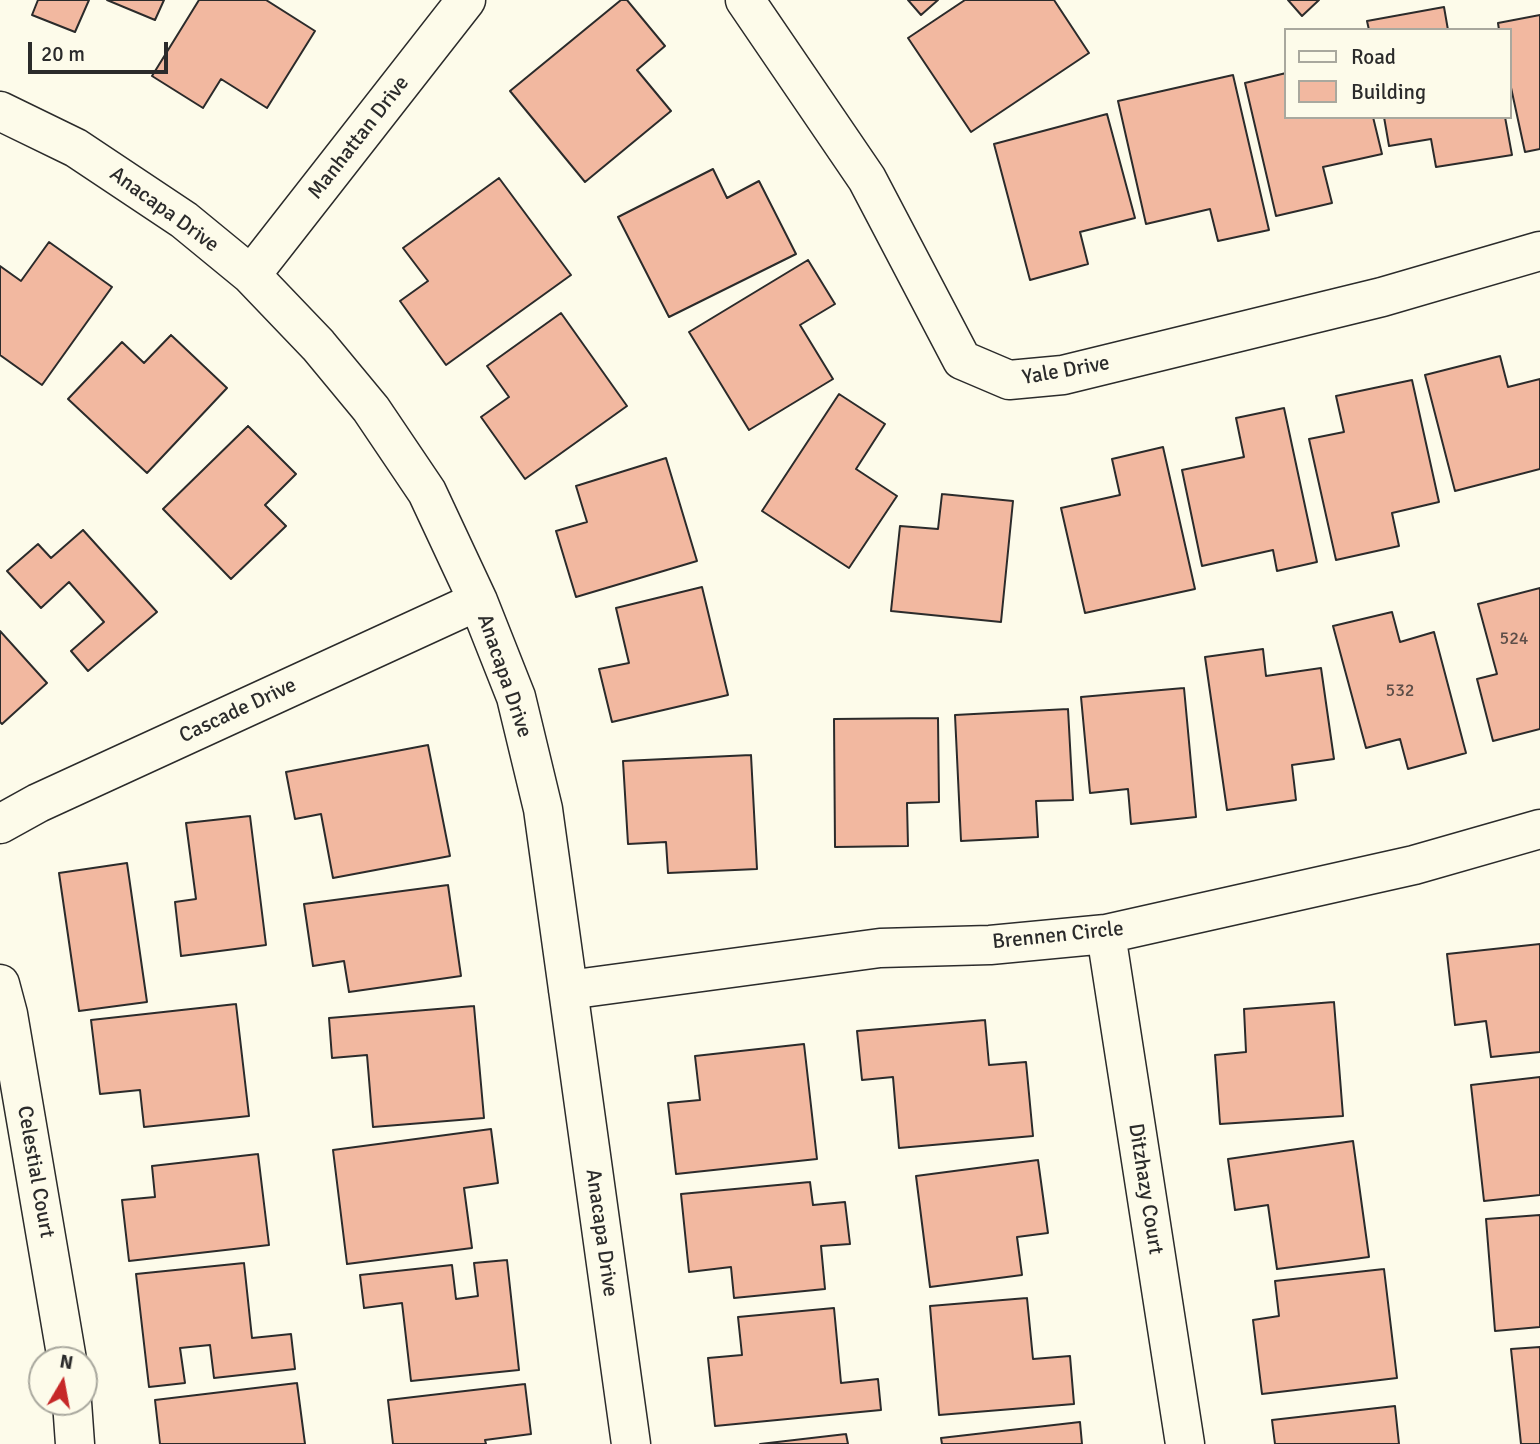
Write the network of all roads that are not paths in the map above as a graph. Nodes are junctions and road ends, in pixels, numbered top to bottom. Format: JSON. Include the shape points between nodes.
{"nodes":[{"id":1,"x":466,"y":0,"type":"edge"},
{"id":2,"x":745,"y":0,"type":"edge"},
{"id":3,"x":0,"y":111,"type":"edge"},
{"id":4,"x":1540,"y":251,"type":"edge"},
{"id":5,"x":251,"y":275,"type":"junction"},
{"id":6,"x":478,"y":601,"type":"junction"},
{"id":7,"x":0,"y":824,"type":"edge"},
{"id":8,"x":1540,"y":829,"type":"edge"},
{"id":9,"x":1106,"y":934,"type":"junction"},
{"id":10,"x":0,"y":984,"type":"edge"},
{"id":11,"x":568,"y":990,"type":"junction"},
{"id":12,"x":65,"y":1346,"type":"edge"},
{"id":13,"x":73,"y":1416,"type":"edge"},
{"id":14,"x":75,"y":1444,"type":"edge"},
{"id":15,"x":631,"y":1444,"type":"edge"},
{"id":16,"x":1185,"y":1444,"type":"edge"}],
"edges":[{"from":1,"to":5,"type":"street","name":"Manhattan Drive"},
{"from":2,"to":4,"type":"street","name":"Yale Drive","via":[[867,179],[962,360],[1009,380],[1063,375],[1382,297]]},
{"from":3,"to":5,"type":"street","name":"Anacapa Drive","via":[[76,148],[184,220]]},
{"from":5,"to":6,"type":"street","name":"Anacapa Drive","via":[[371,409],[427,492]]},
{"from":6,"to":7,"type":"street","name":"Cascade Drive"},
{"from":6,"to":11,"type":"street","name":"Anacapa Drive","via":[[516,697],[543,809]]},
{"from":8,"to":9,"type":"street","name":"Brennen Circle","via":[[1414,865]]},
{"from":9,"to":11,"type":"street","name":"Brennen Circle","via":[[880,948]]},
{"from":9,"to":16,"type":"street","name":"Ditzhazy Court"},
{"from":10,"to":12,"type":"street","name":"Celestial Court"},
{"from":11,"to":15,"type":"street","name":"Anacapa Drive"},
{"from":13,"to":14,"type":"street"}]}
